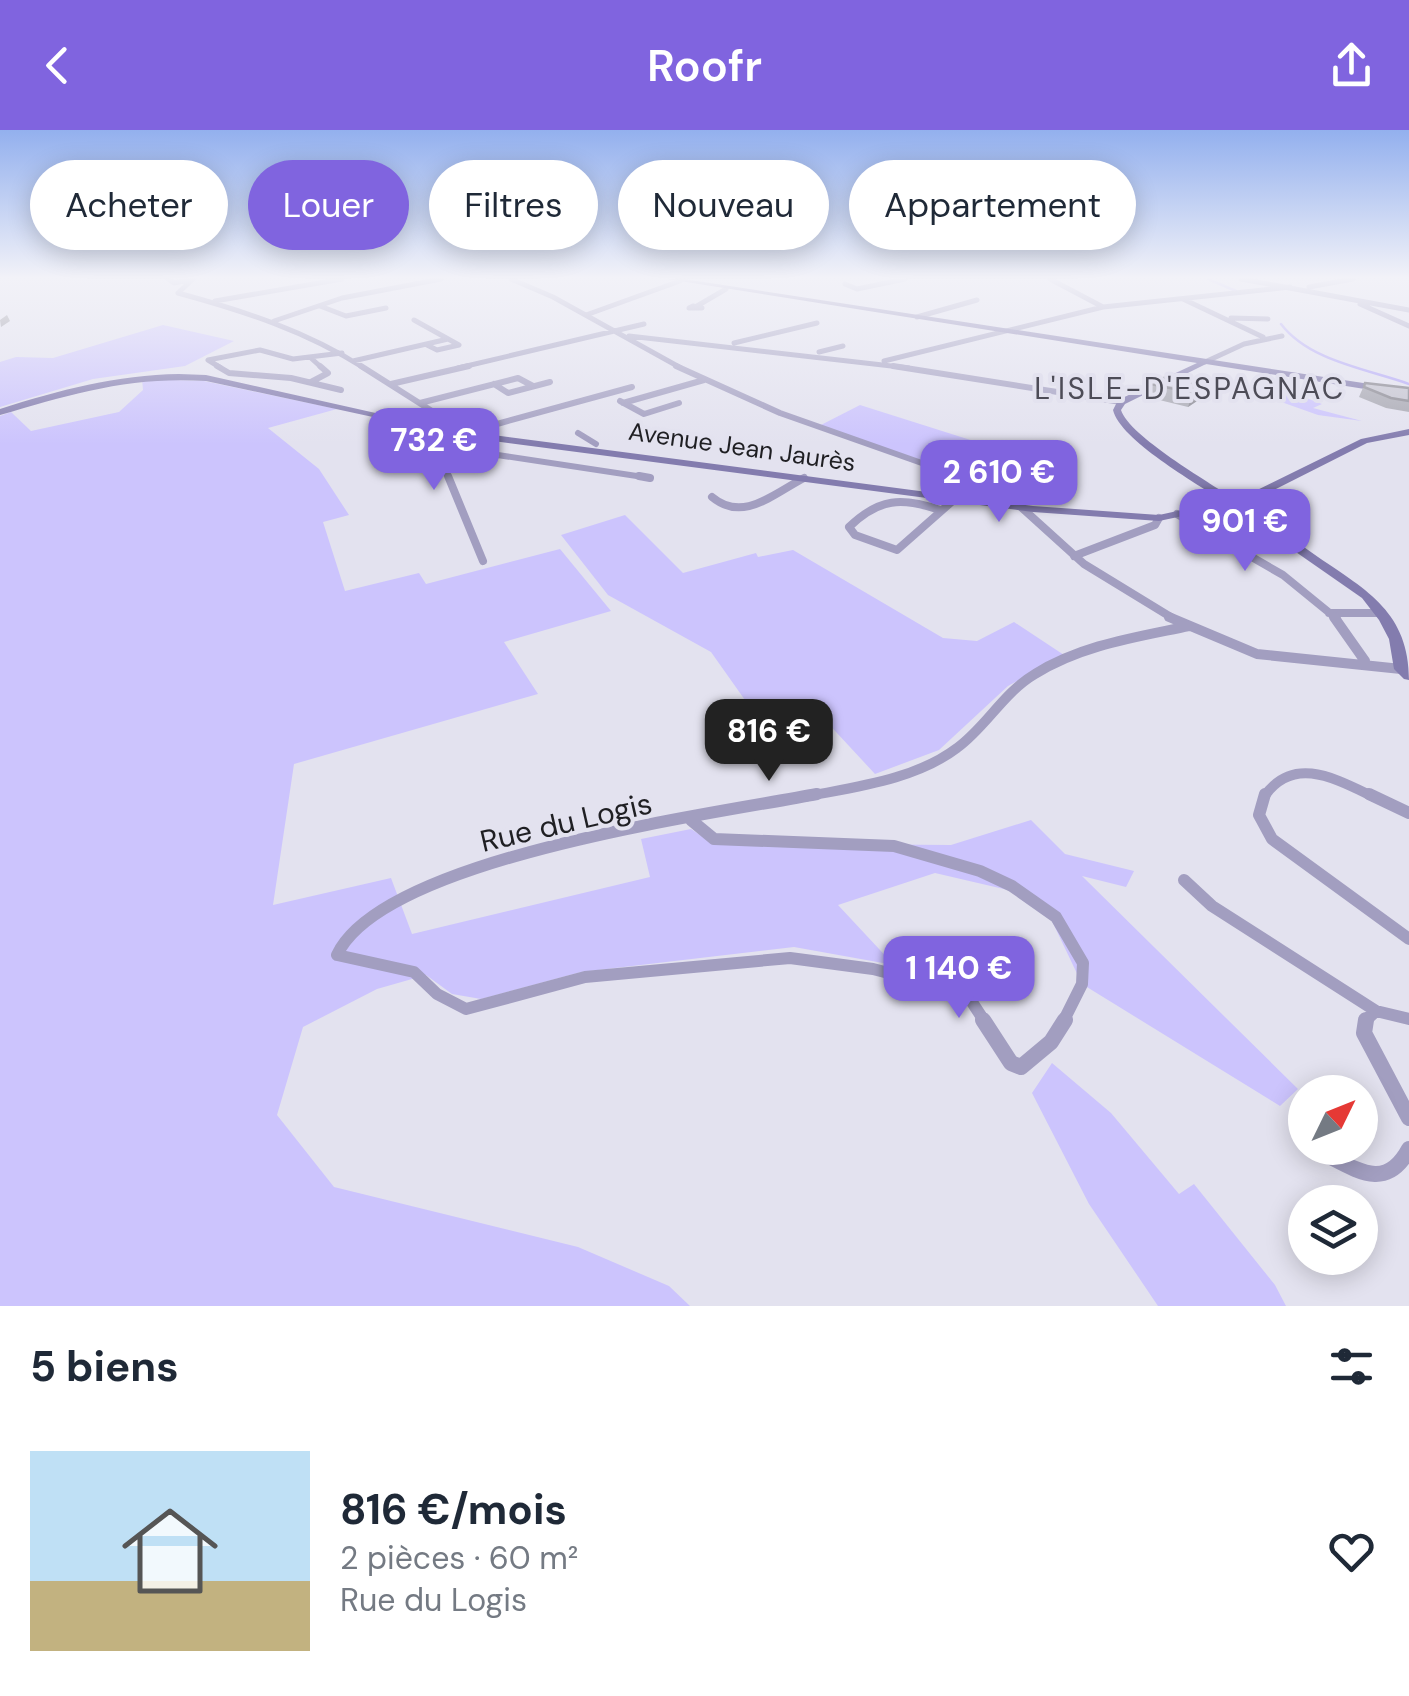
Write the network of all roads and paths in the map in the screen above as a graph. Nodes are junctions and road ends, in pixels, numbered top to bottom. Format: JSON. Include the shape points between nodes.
{"nodes":[{"id":1,"x":301,"y":334,"type":"edge"},
{"id":2,"x":439,"y":334,"type":"edge"},
{"id":3,"x":775,"y":334,"type":"edge"},
{"id":4,"x":993,"y":334,"type":"edge"},
{"id":5,"x":1024,"y":334,"type":"edge"},
{"id":6,"x":1256,"y":334,"type":"edge"},
{"id":7,"x":620,"y":335,"type":"junction"},
{"id":8,"x":1282,"y":336,"type":"dead end"},
{"id":9,"x":1263,"y":337,"type":"junction"},
{"id":10,"x":448,"y":339,"type":"junction"},
{"id":11,"x":426,"y":344,"type":"junction"},
{"id":12,"x":728,"y":346,"type":"junction"},
{"id":13,"x":843,"y":346,"type":"dead end"},
{"id":14,"x":342,"y":353,"type":"junction"},
{"id":15,"x":808,"y":355,"type":"junction"},
{"id":16,"x":312,"y":360,"type":"junction"},
{"id":17,"x":353,"y":361,"type":"junction"},
{"id":18,"x":1205,"y":362,"type":"junction"},
{"id":19,"x":877,"y":363,"type":"junction"},
{"id":20,"x":705,"y":380,"type":"junction"},
{"id":21,"x":310,"y":382,"type":"junction"},
{"id":22,"x":550,"y":382,"type":"dead end"},
{"id":23,"x":623,"y":382,"type":"dead end"},
{"id":24,"x":392,"y":384,"type":"junction"},
{"id":25,"x":632,"y":387,"type":"junction"},
{"id":26,"x":341,"y":390,"type":"dead end"},
{"id":27,"x":1409,"y":393,"type":"edge"},
{"id":28,"x":606,"y":394,"type":"junction"},
{"id":29,"x":649,"y":396,"type":"junction"},
{"id":30,"x":1121,"y":402,"type":"junction"},
{"id":31,"x":420,"y":403,"type":"junction"},
{"id":32,"x":624,"y":403,"type":"junction"},
{"id":33,"x":678,"y":404,"type":"dead end"},
{"id":34,"x":0,"y":412,"type":"edge"},
{"id":35,"x":446,"y":428,"type":"junction"},
{"id":36,"x":1409,"y":432,"type":"edge"},
{"id":37,"x":578,"y":433,"type":"dead end"},
{"id":38,"x":596,"y":444,"type":"dead end"},
{"id":39,"x":439,"y":456,"type":"junction"},
{"id":40,"x":650,"y":478,"type":"dead end"},
{"id":41,"x":804,"y":478,"type":"junction"},
{"id":42,"x":712,"y":496,"type":"dead end"},
{"id":43,"x":956,"y":498,"type":"junction"},
{"id":44,"x":1234,"y":504,"type":"junction"},
{"id":45,"x":1023,"y":507,"type":"junction"},
{"id":46,"x":940,"y":510,"type":"junction"},
{"id":47,"x":1177,"y":514,"type":"junction"},
{"id":48,"x":1159,"y":518,"type":"junction"},
{"id":49,"x":1074,"y":556,"type":"junction"},
{"id":50,"x":483,"y":561,"type":"dead end"},
{"id":51,"x":1328,"y":613,"type":"junction"},
{"id":52,"x":1382,"y":613,"type":"junction"},
{"id":53,"x":1189,"y":626,"type":"junction"},
{"id":54,"x":1364,"y":660,"type":"junction"},
{"id":55,"x":1406,"y":668,"type":"edge"},
{"id":56,"x":1409,"y":813,"type":"edge"},
{"id":57,"x":691,"y":820,"type":"junction"},
{"id":58,"x":1184,"y":880,"type":"dead end"},
{"id":59,"x":1409,"y":939,"type":"edge"},
{"id":60,"x":1376,"y":1011,"type":"junction"},
{"id":61,"x":1409,"y":1019,"type":"edge"},
{"id":62,"x":1409,"y":1118,"type":"edge"},
{"id":63,"x":1409,"y":1149,"type":"edge"},
{"id":64,"x":1347,"y":1165,"type":"edge"}],
"edges":[{"from":1,"to":14,"type":"street"},
{"from":2,"to":10,"type":"street"},
{"from":3,"to":12,"type":"street"},
{"from":4,"to":19,"type":"street"},
{"from":5,"to":18,"type":"main road"},
{"from":6,"to":9,"type":"street"},
{"from":7,"to":12,"type":"street"},
{"from":7,"to":20,"type":"street"},
{"from":7,"to":24,"type":"street"},
{"from":8,"to":9,"type":"street"},
{"from":9,"to":18,"type":"street"},
{"from":10,"to":11,"type":"street"},
{"from":10,"to":11,"type":"street","via":[[460,346],[437,350]]},
{"from":11,"to":17,"type":"street"},
{"from":12,"to":15,"type":"street"},
{"from":13,"to":15,"type":"street"},
{"from":14,"to":16,"type":"street"},
{"from":14,"to":17,"type":"street"},
{"from":15,"to":19,"type":"street"},
{"from":16,"to":21,"type":"street","via":[[328,373]]},
{"from":16,"to":21,"type":"street","via":[[260,350],[208,360],[230,372]]},
{"from":17,"to":24,"type":"street"},
{"from":18,"to":27,"type":"main road"},
{"from":18,"to":30,"type":"main road"},
{"from":19,"to":30,"type":"street"},
{"from":20,"to":29,"type":"street"},
{"from":20,"to":45,"type":"street"},
{"from":21,"to":26,"type":"street"},
{"from":22,"to":31,"type":"street","via":[[532,386],[518,378]]},
{"from":23,"to":25,"type":"street"},
{"from":24,"to":31,"type":"street"},
{"from":25,"to":28,"type":"street"},
{"from":25,"to":29,"type":"street"},
{"from":28,"to":32,"type":"street"},
{"from":28,"to":35,"type":"street","via":[[497,424]]},
{"from":29,"to":32,"type":"street"},
{"from":30,"to":44,"type":"main road","via":[[1118,416],[1128,430]]},
{"from":31,"to":35,"type":"street"},
{"from":32,"to":33,"type":"street","via":[[644,414]]},
{"from":34,"to":35,"type":"main road","name":"Avenue Jean Jaurès","via":[[94,383],[176,375]]},
{"from":35,"to":39,"type":"street","via":[[433,439]]},
{"from":35,"to":41,"type":"main road","name":"Avenue Jean Jaurès"},
{"from":36,"to":44,"type":"main road","name":"Avenue Jean Jaurès","via":[[1364,442]]},
{"from":37,"to":38,"type":"street"},
{"from":39,"to":40,"type":"street","via":[[471,451]]},
{"from":39,"to":50,"type":"street"},
{"from":41,"to":42,"type":"street","via":[[744,510],[732,511]]},
{"from":41,"to":43,"type":"main road","name":"Avenue Jean Jaurès"},
{"from":43,"to":45,"type":"main road","name":"Avenue Jean Jaurès"},
{"from":43,"to":46,"type":"street"},
{"from":44,"to":47,"type":"main road","name":"Avenue Jean Jaurès"},
{"from":44,"to":52,"type":"main road","via":[[1366,595]]},
{"from":45,"to":48,"type":"main road","name":"Avenue Jean Jaurès"},
{"from":45,"to":49,"type":"street"},
{"from":46,"to":46,"type":"street","via":[[896,550],[849,527],[863,512],[902,496]]},
{"from":47,"to":48,"type":"main road","name":"Avenue Jean Jaurès"},
{"from":47,"to":51,"type":"street","via":[[1279,572]]},
{"from":48,"to":49,"type":"street"},
{"from":49,"to":53,"type":"street"},
{"from":51,"to":52,"type":"street"},
{"from":51,"to":54,"type":"street"},
{"from":52,"to":55,"type":"main road"},
{"from":53,"to":54,"type":"street","via":[[1255,654]]},
{"from":53,"to":57,"type":"street","name":"Rue du Logis","via":[[1044,668],[1004,698],[966,742],[911,770]]},
{"from":54,"to":55,"type":"street"},
{"from":56,"to":59,"type":"street","via":[[1300,772],[1282,776],[1258,812],[1272,840]]},
{"from":57,"to":57,"type":"street","name":"Rue du Logis","via":[[714,839],[894,846],[980,870],[1056,917],[1082,964],[1076,1002],[1051,1042],[1021,1066],[1011,1063],[966,993],[873,969],[790,958],[718,962],[585,976],[466,1009],[436,994],[414,972],[338,954],[342,939],[416,893],[494,862]]},
{"from":58,"to":60,"type":"street","via":[[1212,906]]},
{"from":60,"to":61,"type":"street"},
{"from":60,"to":62,"type":"street","via":[[1364,1021],[1364,1033]]},
{"from":63,"to":64,"type":"street","via":[[1390,1172],[1370,1176]]}]}
